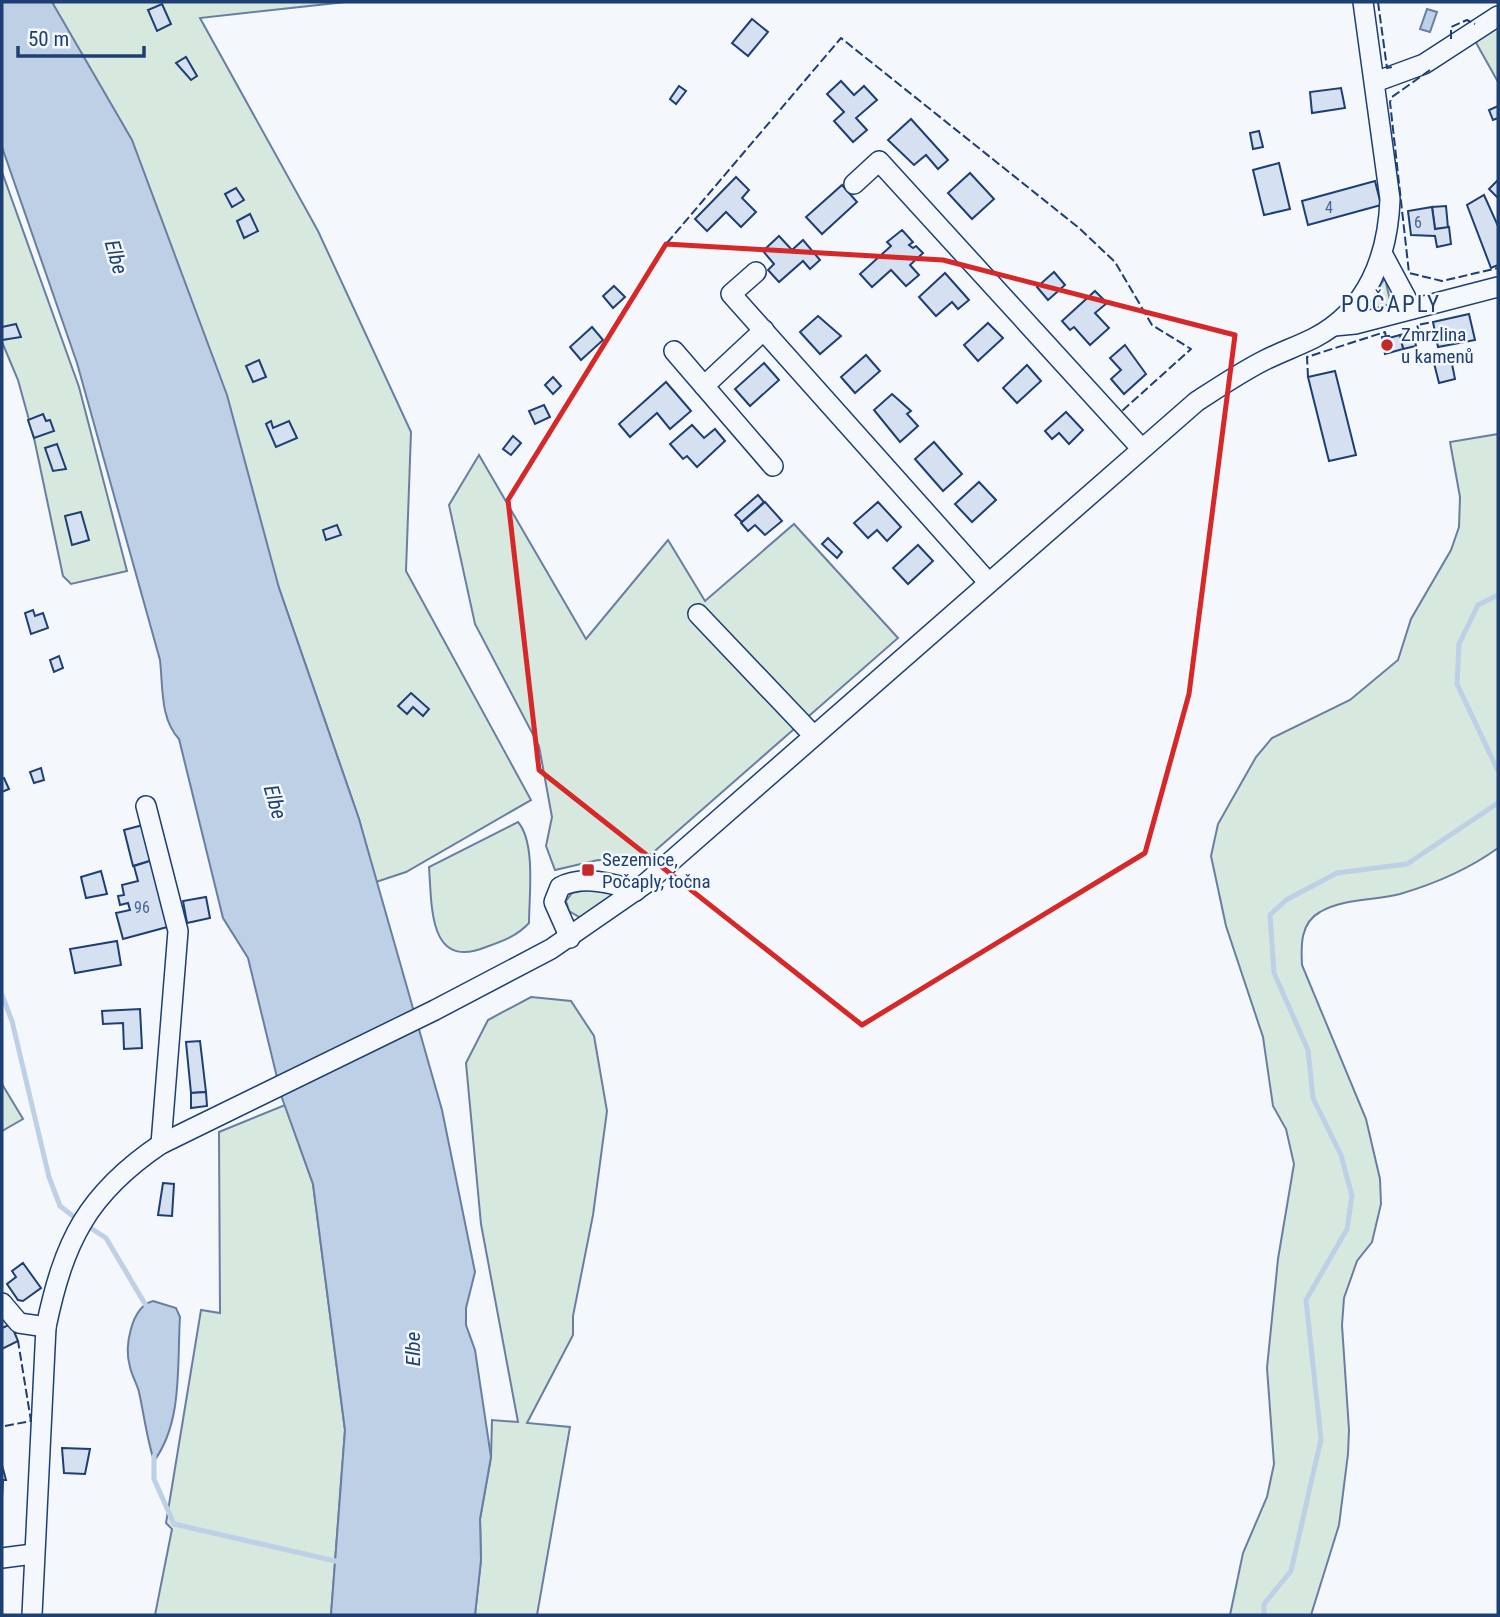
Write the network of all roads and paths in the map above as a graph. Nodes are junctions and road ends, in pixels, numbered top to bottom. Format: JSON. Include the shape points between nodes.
{"nodes":[{"id":1,"x":1363,"y":2,"type":"edge"},
{"id":2,"x":1498,"y":16,"type":"edge"},
{"id":3,"x":1375,"y":82,"type":"junction"},
{"id":4,"x":854,"y":184,"type":"dead end"},
{"id":5,"x":1383,"y":255,"type":"junction"},
{"id":6,"x":756,"y":272,"type":"dead end"},
{"id":7,"x":1498,"y":287,"type":"edge"},
{"id":8,"x":1412,"y":309,"type":"junction"},
{"id":9,"x":1334,"y":326,"type":"junction"},
{"id":10,"x":764,"y":330,"type":"junction"},
{"id":11,"x":674,"y":351,"type":"dead end"},
{"id":12,"x":704,"y":387,"type":"junction"},
{"id":13,"x":1141,"y":448,"type":"junction"},
{"id":14,"x":773,"y":466,"type":"dead end"},
{"id":15,"x":989,"y":582,"type":"junction"},
{"id":16,"x":698,"y":614,"type":"dead end"},
{"id":17,"x":814,"y":736,"type":"junction"},
{"id":18,"x":146,"y":806,"type":"dead end"},
{"id":19,"x":636,"y":891,"type":"junction"},
{"id":20,"x":570,"y":938,"type":"junction"},
{"id":21,"x":160,"y":1144,"type":"junction"},
{"id":22,"x":2,"y":1303,"type":"edge"},
{"id":23,"x":46,"y":1327,"type":"junction"},
{"id":24,"x":33,"y":1554,"type":"junction"},
{"id":25,"x":2,"y":1558,"type":"edge"},
{"id":26,"x":32,"y":1615,"type":"edge"}],
"edges":[{"from":1,"to":3,"type":"street"},
{"from":2,"to":3,"type":"street","via":[[1424,64]]},
{"from":3,"to":5,"type":"street","via":[[1390,199]]},
{"from":4,"to":13,"type":"street","via":[[879,161]]},
{"from":5,"to":8,"type":"street"},
{"from":5,"to":9,"type":"street","via":[[1360,299]]},
{"from":6,"to":10,"type":"street","via":[[731,293]]},
{"from":7,"to":8,"type":"street"},
{"from":8,"to":9,"type":"street"},
{"from":9,"to":13,"type":"street","via":[[1233,377]]},
{"from":10,"to":12,"type":"street"},
{"from":10,"to":15,"type":"street"},
{"from":11,"to":12,"type":"street"},
{"from":12,"to":14,"type":"street"},
{"from":13,"to":15,"type":"street"},
{"from":15,"to":17,"type":"street"},
{"from":16,"to":17,"type":"street"},
{"from":17,"to":19,"type":"street"},
{"from":18,"to":21,"type":"street","via":[[178,931]]},
{"from":19,"to":20,"type":"street"},
{"from":19,"to":20,"type":"street","via":[[611,882],[559,887],[554,902]]},
{"from":20,"to":21,"type":"street","via":[[435,1010]]},
{"from":21,"to":23,"type":"street","via":[[125,1168],[95,1202],[69,1248]]},
{"from":22,"to":23,"type":"street","via":[[19,1323]]},
{"from":23,"to":24,"type":"street"},
{"from":24,"to":25,"type":"street"},
{"from":24,"to":26,"type":"street"}]}
